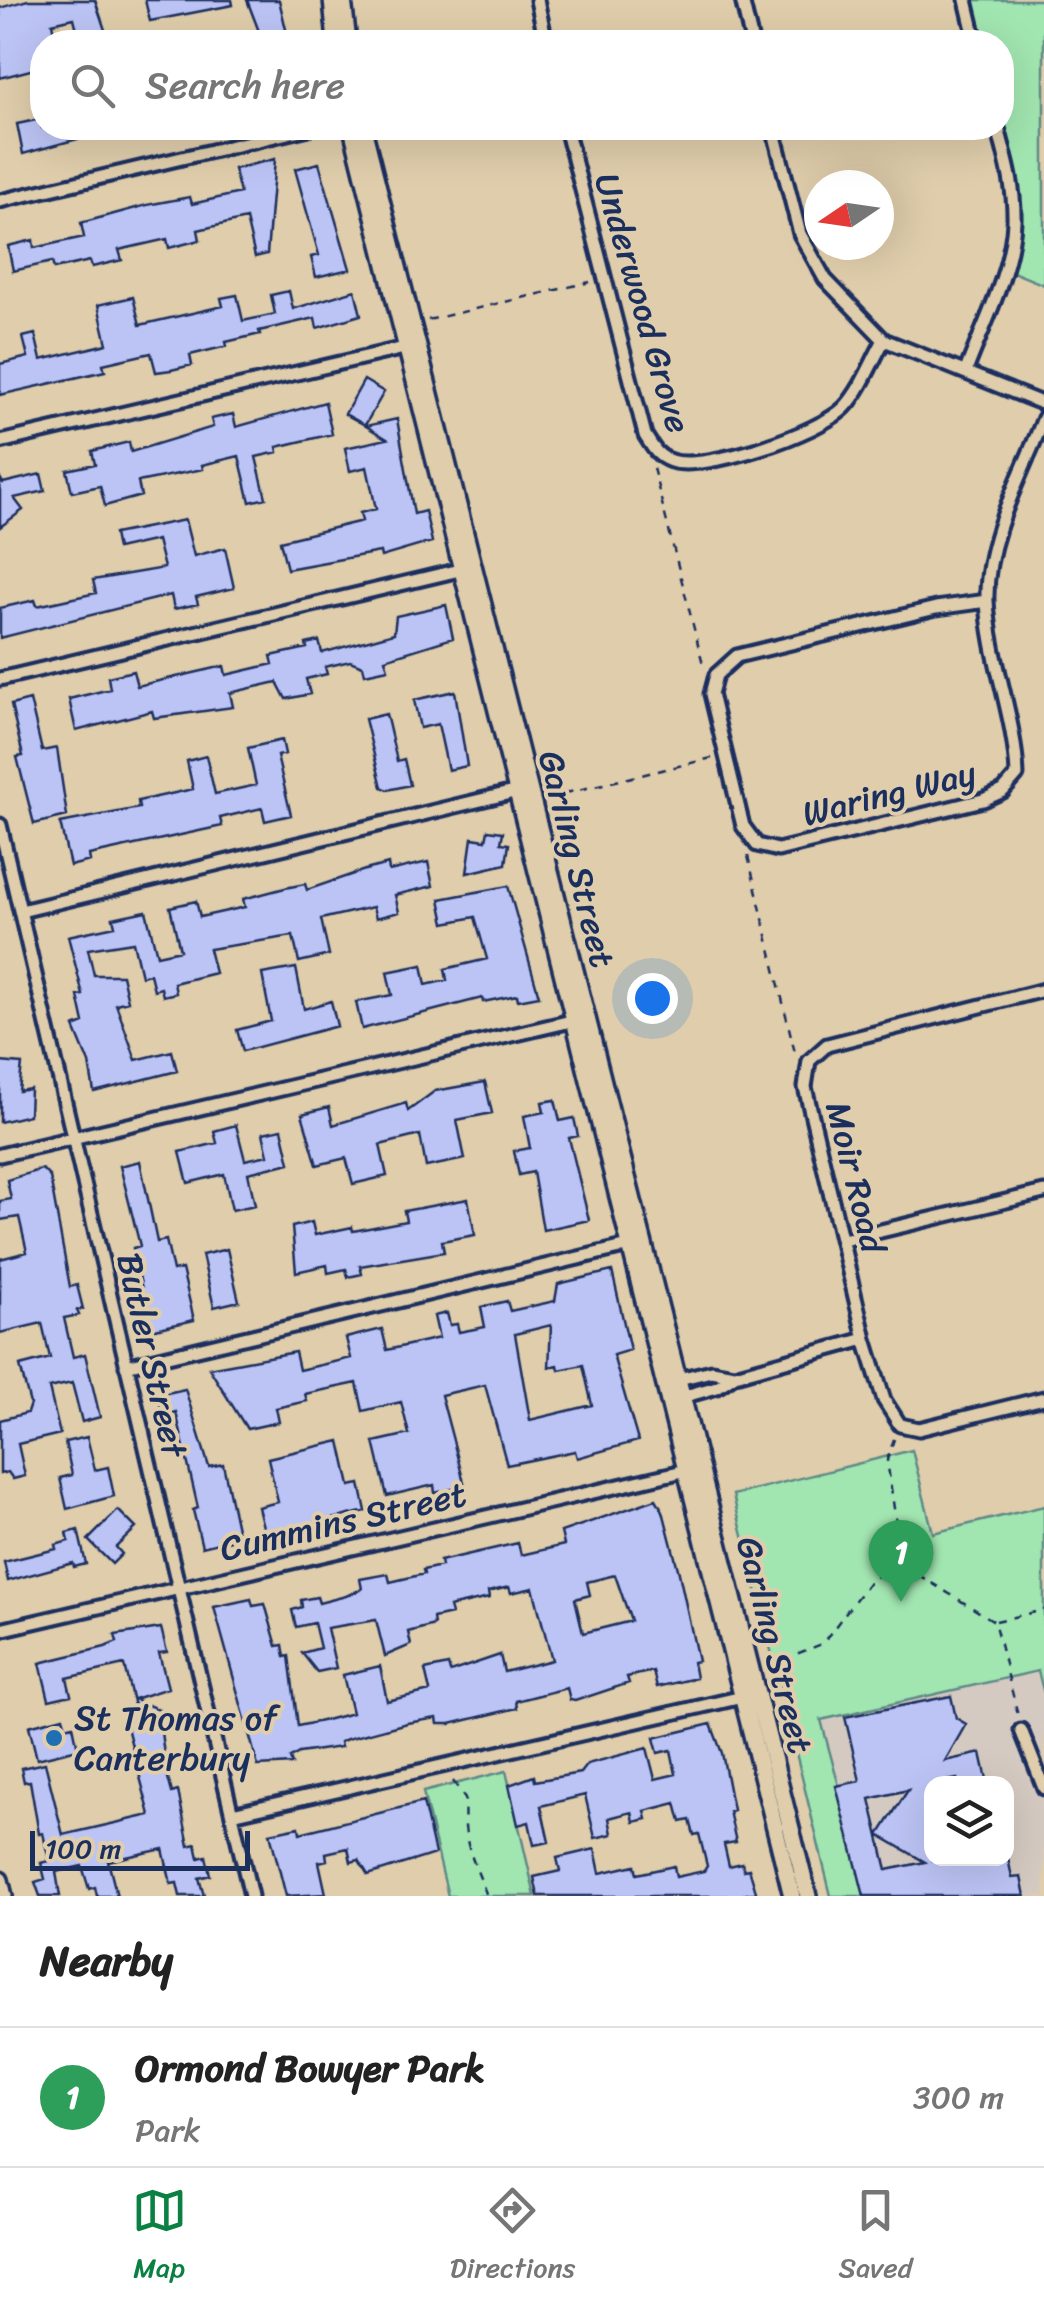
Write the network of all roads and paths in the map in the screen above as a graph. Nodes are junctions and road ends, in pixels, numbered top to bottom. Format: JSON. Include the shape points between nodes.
{"nodes":[{"id":1,"x":332,"y":0,"type":"edge"},
{"id":2,"x":343,"y":0,"type":"edge"},
{"id":3,"x":537,"y":0,"type":"edge"},
{"id":4,"x":742,"y":0,"type":"edge"},
{"id":5,"x":966,"y":0,"type":"edge"},
{"id":6,"x":335,"y":30,"type":"edge"},
{"id":7,"x":347,"y":30,"type":"edge"},
{"id":8,"x":543,"y":30,"type":"edge"},
{"id":9,"x":749,"y":30,"type":"edge"},
{"id":10,"x":973,"y":30,"type":"edge"},
{"id":11,"x":258,"y":140,"type":"edge"},
{"id":12,"x":355,"y":140,"type":"edge"},
{"id":13,"x":366,"y":140,"type":"edge"},
{"id":14,"x":569,"y":140,"type":"edge"},
{"id":15,"x":777,"y":140,"type":"edge"},
{"id":16,"x":1001,"y":140,"type":"edge"},
{"id":17,"x":0,"y":201,"type":"edge"},
{"id":18,"x":601,"y":279,"type":"junction"},
{"id":19,"x":421,"y":322,"type":"dead end"},
{"id":20,"x":884,"y":340,"type":"junction"},
{"id":21,"x":411,"y":346,"type":"junction"},
{"id":22,"x":966,"y":371,"type":"junction"},
{"id":23,"x":1044,"y":404,"type":"edge"},
{"id":24,"x":1044,"y":418,"type":"edge"},
{"id":25,"x":644,"y":435,"type":"junction"},
{"id":26,"x":0,"y":442,"type":"edge"},
{"id":27,"x":468,"y":568,"type":"junction"},
{"id":28,"x":988,"y":601,"type":"junction"},
{"id":29,"x":0,"y":679,"type":"edge"},
{"id":30,"x":711,"y":694,"type":"junction"},
{"id":31,"x":726,"y":755,"type":"junction"},
{"id":32,"x":529,"y":793,"type":"junction"},
{"id":33,"x":0,"y":825,"type":"edge"},
{"id":34,"x":743,"y":826,"type":"junction"},
{"id":35,"x":21,"y":910,"type":"junction"},
{"id":36,"x":1044,"y":990,"type":"edge"},
{"id":37,"x":580,"y":1019,"type":"junction"},
{"id":38,"x":806,"y":1087,"type":"junction"},
{"id":39,"x":74,"y":1138,"type":"junction"},
{"id":40,"x":0,"y":1155,"type":"edge"},
{"id":41,"x":1044,"y":1192,"type":"edge"},
{"id":42,"x":843,"y":1240,"type":"junction"},
{"id":43,"x":636,"y":1244,"type":"junction"},
{"id":44,"x":866,"y":1338,"type":"junction"},
{"id":45,"x":126,"y":1366,"type":"junction"},
{"id":46,"x":734,"y":1375,"type":"junction"},
{"id":47,"x":671,"y":1380,"type":"junction"},
{"id":48,"x":1044,"y":1398,"type":"edge"},
{"id":49,"x":676,"y":1399,"type":"junction"},
{"id":50,"x":900,"y":1425,"type":"junction"},
{"id":51,"x":693,"y":1469,"type":"junction"},
{"id":52,"x":902,"y":1566,"type":"junction"},
{"id":53,"x":177,"y":1587,"type":"junction"},
{"id":54,"x":1044,"y":1610,"type":"edge"},
{"id":55,"x":994,"y":1621,"type":"junction"},
{"id":56,"x":0,"y":1630,"type":"edge"},
{"id":57,"x":758,"y":1669,"type":"dead end"},
{"id":58,"x":749,"y":1696,"type":"junction"},
{"id":59,"x":1021,"y":1730,"type":"joint"},
{"id":60,"x":453,"y":1781,"type":"dead end"},
{"id":61,"x":1044,"y":1788,"type":"edge"},
{"id":62,"x":232,"y":1814,"type":"junction"},
{"id":63,"x":0,"y":1880,"type":"edge"},
{"id":64,"x":4,"y":1896,"type":"edge"},
{"id":65,"x":251,"y":1896,"type":"edge"},
{"id":66,"x":487,"y":1896,"type":"edge"},
{"id":67,"x":792,"y":1896,"type":"edge"},
{"id":68,"x":808,"y":1896,"type":"edge"}],
"edges":[{"from":1,"to":6,"type":"street"},
{"from":2,"to":7,"type":"street"},
{"from":3,"to":8,"type":"street"},
{"from":4,"to":9,"type":"street"},
{"from":5,"to":10,"type":"street"},
{"from":11,"to":17,"type":"street"},
{"from":12,"to":21,"type":"street","name":"Garling Street"},
{"from":13,"to":21,"type":"street","name":"Garling Street"},
{"from":14,"to":18,"type":"street","name":"Underwood Grove"},
{"from":15,"to":20,"type":"street","via":[[800,234],[825,279]]},
{"from":16,"to":22,"type":"street","via":[[1014,222],[1004,270]]},
{"from":18,"to":19,"type":"path"},
{"from":18,"to":25,"type":"street","name":"Underwood Grove"},
{"from":20,"to":22,"type":"street"},
{"from":20,"to":25,"type":"street","name":"Underwood Grove","via":[[847,406],[796,439],[676,463],[657,455]]},
{"from":21,"to":26,"type":"street"},
{"from":21,"to":27,"type":"street","name":"Garling Street"},
{"from":22,"to":23,"type":"street"},
{"from":24,"to":28,"type":"street","name":"Waring Way","via":[[998,536]]},
{"from":25,"to":30,"type":"path"},
{"from":27,"to":29,"type":"street"},
{"from":27,"to":32,"type":"street","name":"Garling Street"},
{"from":28,"to":30,"type":"street","via":[[737,656],[716,675]]},
{"from":28,"to":34,"type":"street","name":"Waring Way","via":[[1016,747],[1017,775],[1004,791],[778,850],[758,844]]},
{"from":30,"to":31,"type":"street"},
{"from":31,"to":32,"type":"path"},
{"from":31,"to":34,"type":"street"},
{"from":32,"to":35,"type":"street"},
{"from":32,"to":37,"type":"street","name":"Garling Street"},
{"from":33,"to":35,"type":"street","name":"Butler Street"},
{"from":34,"to":38,"type":"path"},
{"from":35,"to":39,"type":"street","name":"Butler Street"},
{"from":36,"to":38,"type":"street","name":"Moir Road","via":[[826,1045],[810,1061]]},
{"from":37,"to":39,"type":"street"},
{"from":37,"to":43,"type":"street","name":"Garling Street"},
{"from":38,"to":42,"type":"street","name":"Moir Road"},
{"from":39,"to":40,"type":"street"},
{"from":39,"to":45,"type":"street","name":"Butler Street"},
{"from":41,"to":42,"type":"street"},
{"from":42,"to":44,"type":"street","name":"Moir Road"},
{"from":43,"to":45,"type":"street"},
{"from":43,"to":47,"type":"street","name":"Garling Street"},
{"from":44,"to":46,"type":"street"},
{"from":44,"to":50,"type":"street","name":"Moir Road","via":[[884,1400]]},
{"from":45,"to":53,"type":"street","name":"Butler Street"},
{"from":46,"to":47,"type":"street"},
{"from":46,"to":49,"type":"street","via":[[717,1388]]},
{"from":47,"to":49,"type":"street","name":"Garling Street"},
{"from":48,"to":50,"type":"street","via":[[920,1428]]},
{"from":49,"to":51,"type":"street","name":"Garling Street"},
{"from":50,"to":52,"type":"path","via":[[887,1460]]},
{"from":51,"to":53,"type":"street","name":"Cummins Street"},
{"from":51,"to":58,"type":"street","name":"Garling Street"},
{"from":52,"to":55,"type":"path"},
{"from":52,"to":57,"type":"path","via":[[871,1579],[822,1644]]},
{"from":53,"to":56,"type":"street","name":"Cummins Street"},
{"from":53,"to":62,"type":"street","name":"Butler Street"},
{"from":54,"to":55,"type":"path"},
{"from":55,"to":59,"type":"path"},
{"from":58,"to":62,"type":"street"},
{"from":58,"to":67,"type":"street","name":"Garling Street"},
{"from":58,"to":68,"type":"street","name":"Garling Street"},
{"from":59,"to":61,"type":"street"},
{"from":60,"to":66,"type":"path","via":[[466,1798],[467,1854]]},
{"from":62,"to":65,"type":"street","name":"Butler Street"},
{"from":63,"to":64,"type":"street"}]}
